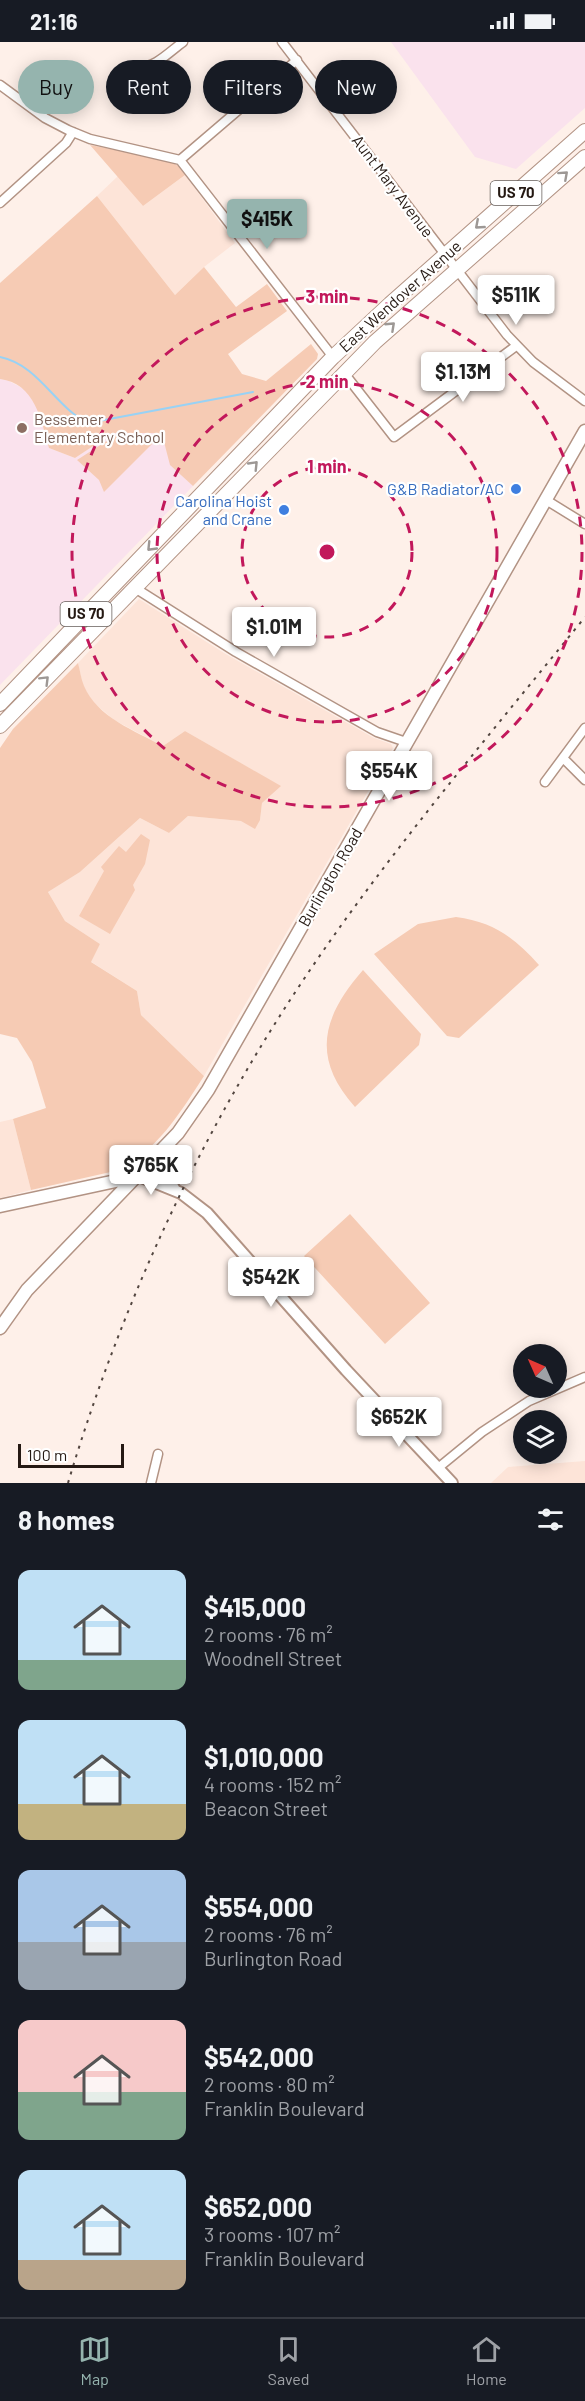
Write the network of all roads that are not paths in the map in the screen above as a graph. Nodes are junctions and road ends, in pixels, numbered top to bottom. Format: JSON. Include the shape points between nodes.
{"nodes":[{"id":1,"x":183,"y":42,"type":"edge"},
{"id":2,"x":282,"y":42,"type":"edge"},
{"id":3,"x":161,"y":60,"type":"edge"},
{"id":4,"x":297,"y":60,"type":"edge"},
{"id":5,"x":303,"y":68,"type":"edge"},
{"id":6,"x":0,"y":85,"type":"edge"},
{"id":7,"x":234,"y":114,"type":"edge"},
{"id":8,"x":585,"y":131,"type":"edge"},
{"id":9,"x":73,"y":132,"type":"junction"},
{"id":10,"x":585,"y":157,"type":"edge"},
{"id":11,"x":180,"y":160,"type":"junction"},
{"id":12,"x":0,"y":203,"type":"edge"},
{"id":13,"x":446,"y":254,"type":"junction"},
{"id":14,"x":457,"y":269,"type":"junction"},
{"id":15,"x":516,"y":346,"type":"junction"},
{"id":16,"x":333,"y":357,"type":"junction"},
{"id":17,"x":344,"y":373,"type":"junction"},
{"id":18,"x":585,"y":401,"type":"edge"},
{"id":19,"x":585,"y":431,"type":"edge"},
{"id":20,"x":546,"y":500,"type":"junction"},
{"id":21,"x":585,"y":524,"type":"edge"},
{"id":22,"x":135,"y":588,"type":"junction"},
{"id":23,"x":36,"y":667,"type":"junction"},
{"id":24,"x":0,"y":696,"type":"edge"},
{"id":25,"x":0,"y":704,"type":"edge"},
{"id":26,"x":1,"y":727,"type":"edge"},
{"id":27,"x":585,"y":728,"type":"edge"},
{"id":28,"x":406,"y":742,"type":"junction"},
{"id":29,"x":563,"y":758,"type":"junction"},
{"id":30,"x":585,"y":780,"type":"edge"},
{"id":31,"x":545,"y":782,"type":"dead end"},
{"id":32,"x":158,"y":1155,"type":"junction"},
{"id":33,"x":139,"y":1176,"type":"junction"},
{"id":34,"x":175,"y":1190,"type":"junction"},
{"id":35,"x":0,"y":1206,"type":"edge"},
{"id":36,"x":0,"y":1328,"type":"edge"},
{"id":37,"x":585,"y":1377,"type":"edge"},
{"id":38,"x":158,"y":1454,"type":"dead end"},
{"id":39,"x":438,"y":1468,"type":"junction"},
{"id":40,"x":151,"y":1483,"type":"edge"},
{"id":41,"x":452,"y":1483,"type":"edge"}],
"edges":[{"from":1,"to":3,"type":"street"},
{"from":2,"to":4,"type":"street","name":"Aunt Mary Avenue"},
{"from":5,"to":13,"type":"street","name":"Aunt Mary Avenue"},
{"from":6,"to":9,"type":"street","via":[[45,118]]},
{"from":7,"to":11,"type":"street"},
{"from":8,"to":13,"type":"highway","name":"East Wendover Avenue","number":"US 70","one_way":true},
{"from":9,"to":11,"type":"street"},
{"from":9,"to":12,"type":"street","via":[[66,143]]},
{"from":14,"to":10,"type":"highway","name":"East Wendover Avenue","number":"US 70","one_way":true},
{"from":11,"to":16,"type":"street"},
{"from":13,"to":14,"type":"street","name":"Aunt Mary Avenue"},
{"from":13,"to":16,"type":"highway","name":"East Wendover Avenue","number":"US 70"},
{"from":14,"to":15,"type":"street","name":"Aunt Mary Avenue"},
{"from":17,"to":14,"type":"highway","name":"East Wendover Avenue","number":"US 70","one_way":true},
{"from":15,"to":17,"type":"street","via":[[394,437]]},
{"from":15,"to":18,"type":"street","name":"Aunt Mary Avenue"},
{"from":16,"to":23,"type":"highway","name":"East Wendover Avenue","number":"US 70","one_way":true},
{"from":22,"to":17,"type":"highway","name":"East Wendover Avenue","number":"US 70","one_way":true},
{"from":19,"to":20,"type":"main road","name":"Burlington Road"},
{"from":20,"to":21,"type":"street"},
{"from":20,"to":28,"type":"main road","name":"Burlington Road"},
{"from":26,"to":22,"type":"highway","name":"East Wendover Avenue","number":"US 70","one_way":true},
{"from":22,"to":28,"type":"street","via":[[246,658],[377,732]]},
{"from":23,"to":24,"type":"highway"},
{"from":23,"to":25,"type":"highway","name":"East Wendover Avenue","number":"US 70"},
{"from":27,"to":29,"type":"street"},
{"from":28,"to":32,"type":"main road","name":"Burlington Road","via":[[208,1090]]},
{"from":29,"to":30,"type":"street"},
{"from":29,"to":31,"type":"street"},
{"from":32,"to":33,"type":"main road","name":"Burlington Road"},
{"from":32,"to":34,"type":"street"},
{"from":33,"to":34,"type":"street"},
{"from":33,"to":35,"type":"main road"},
{"from":33,"to":36,"type":"main road","name":"Burlington Road","via":[[27,1290]]},
{"from":34,"to":39,"type":"street","via":[[207,1213]]},
{"from":37,"to":39,"type":"street","via":[[529,1401]]},
{"from":38,"to":40,"type":"street"},
{"from":39,"to":41,"type":"street"}]}
